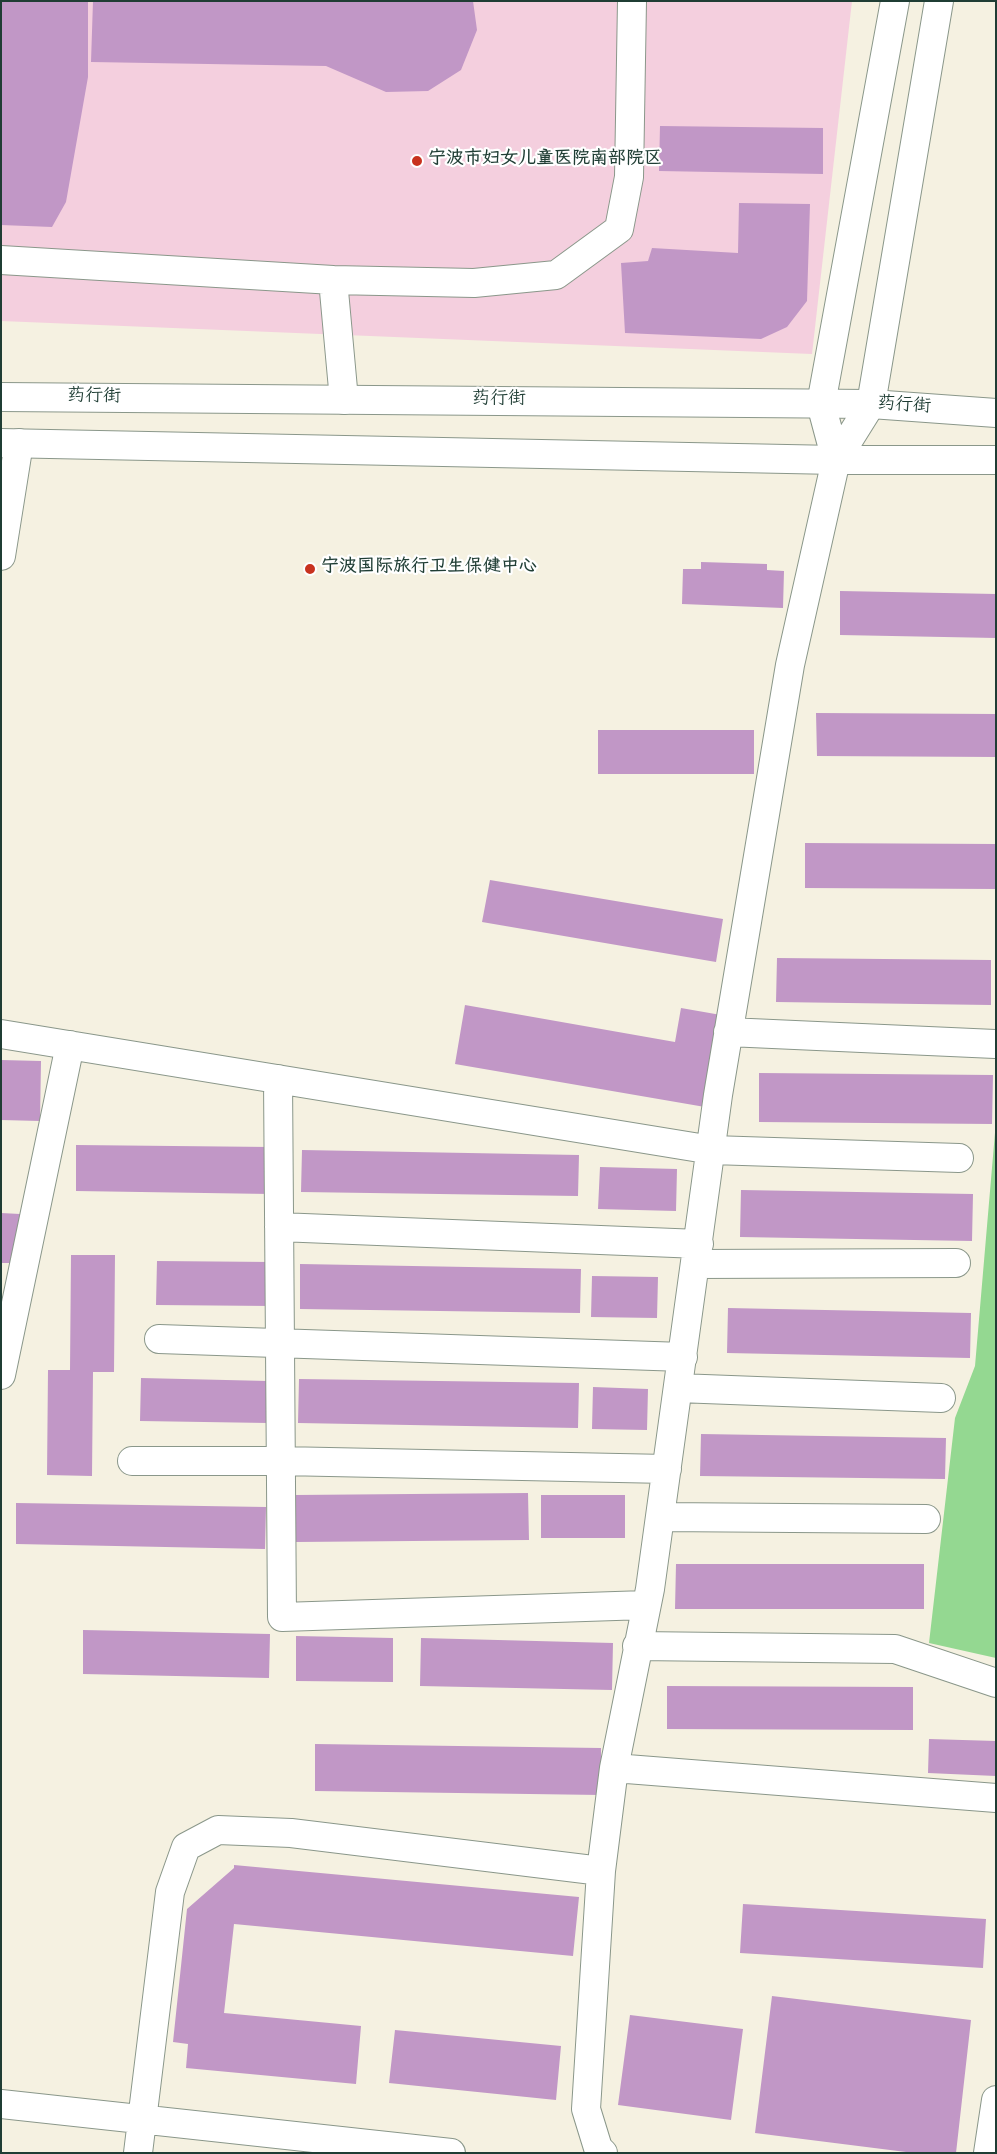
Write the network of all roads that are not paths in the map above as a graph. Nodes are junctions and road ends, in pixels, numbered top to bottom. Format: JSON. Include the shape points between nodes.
{"nodes":[{"id":1,"x":632,"y":1,"type":"edge"},
{"id":2,"x":895,"y":1,"type":"edge"},
{"id":3,"x":938,"y":1,"type":"edge"},
{"id":4,"x":1,"y":260,"type":"edge"},
{"id":5,"x":333,"y":280,"type":"junction"},
{"id":6,"x":1,"y":397,"type":"edge"},
{"id":7,"x":344,"y":400,"type":"junction"},
{"id":8,"x":821,"y":404,"type":"junction"},
{"id":9,"x":871,"y":404,"type":"junction"},
{"id":10,"x":996,"y":412,"type":"edge"},
{"id":11,"x":10,"y":443,"type":"edge"},
{"id":12,"x":836,"y":460,"type":"junction"},
{"id":13,"x":996,"y":460,"type":"edge"},
{"id":14,"x":1,"y":556,"type":"edge"},
{"id":15,"x":728,"y":1032,"type":"junction"},
{"id":16,"x":1,"y":1034,"type":"edge"},
{"id":17,"x":995,"y":1044,"type":"edge"},
{"id":18,"x":70,"y":1045,"type":"junction"},
{"id":19,"x":278,"y":1079,"type":"junction"},
{"id":20,"x":712,"y":1150,"type":"junction"},
{"id":21,"x":959,"y":1158,"type":"dead end"},
{"id":22,"x":280,"y":1227,"type":"junction"},
{"id":23,"x":697,"y":1254,"type":"junction"},
{"id":24,"x":956,"y":1263,"type":"dead end"},
{"id":25,"x":159,"y":1339,"type":"dead end"},
{"id":26,"x":280,"y":1343,"type":"junction"},
{"id":27,"x":683,"y":1357,"type":"junction"},
{"id":28,"x":1,"y":1375,"type":"edge"},
{"id":29,"x":678,"y":1388,"type":"junction"},
{"id":30,"x":941,"y":1398,"type":"dead end"},
{"id":31,"x":132,"y":1461,"type":"dead end"},
{"id":32,"x":281,"y":1461,"type":"junction"},
{"id":33,"x":667,"y":1469,"type":"junction"},
{"id":34,"x":660,"y":1517,"type":"junction"},
{"id":35,"x":926,"y":1519,"type":"dead end"},
{"id":36,"x":646,"y":1605,"type":"junction"},
{"id":37,"x":637,"y":1646,"type":"junction"},
{"id":38,"x":996,"y":1683,"type":"edge"},
{"id":39,"x":614,"y":1768,"type":"junction"},
{"id":40,"x":996,"y":1798,"type":"edge"},
{"id":41,"x":601,"y":1871,"type":"junction"},
{"id":42,"x":996,"y":2100,"type":"edge"},
{"id":43,"x":1,"y":2104,"type":"edge"},
{"id":44,"x":143,"y":2119,"type":"junction"},
{"id":45,"x":138,"y":2153,"type":"edge"},
{"id":46,"x":451,"y":2153,"type":"edge"},
{"id":47,"x":603,"y":2153,"type":"edge"},
{"id":48,"x":988,"y":2153,"type":"edge"}],
"edges":[{"from":1,"to":5,"type":"street","via":[[629,177],[619,229],[556,275],[474,283]]},
{"from":2,"to":8,"type":"street"},
{"from":3,"to":9,"type":"street"},
{"from":4,"to":5,"type":"street"},
{"from":5,"to":7,"type":"street"},
{"from":6,"to":7,"type":"street","name":"药行街"},
{"from":7,"to":8,"type":"street","name":"药行街"},
{"from":8,"to":9,"type":"street","name":"药行街"},
{"from":8,"to":12,"type":"street"},
{"from":9,"to":10,"type":"street","name":"药行街"},
{"from":9,"to":12,"type":"street"},
{"from":11,"to":12,"type":"street"},
{"from":11,"to":14,"type":"street"},
{"from":12,"to":13,"type":"street"},
{"from":12,"to":15,"type":"street","via":[[790,665]]},
{"from":15,"to":17,"type":"street"},
{"from":15,"to":20,"type":"street"},
{"from":16,"to":18,"type":"street"},
{"from":18,"to":19,"type":"street"},
{"from":18,"to":28,"type":"street"},
{"from":19,"to":20,"type":"street"},
{"from":19,"to":22,"type":"street"},
{"from":20,"to":21,"type":"street"},
{"from":20,"to":23,"type":"street"},
{"from":22,"to":23,"type":"street"},
{"from":22,"to":26,"type":"street"},
{"from":23,"to":24,"type":"street"},
{"from":23,"to":27,"type":"street"},
{"from":25,"to":26,"type":"street"},
{"from":26,"to":27,"type":"street"},
{"from":26,"to":32,"type":"street"},
{"from":27,"to":29,"type":"street"},
{"from":29,"to":30,"type":"street"},
{"from":29,"to":33,"type":"street"},
{"from":31,"to":32,"type":"street"},
{"from":32,"to":33,"type":"street"},
{"from":32,"to":36,"type":"street","via":[[282,1616]]},
{"from":33,"to":34,"type":"street"},
{"from":34,"to":35,"type":"street"},
{"from":34,"to":36,"type":"street"},
{"from":36,"to":37,"type":"street"},
{"from":37,"to":38,"type":"street","via":[[895,1649]]},
{"from":37,"to":39,"type":"street"},
{"from":39,"to":40,"type":"street"},
{"from":39,"to":41,"type":"street"},
{"from":41,"to":44,"type":"street","via":[[291,1832],[218,1830],[186,1847],[170,1892]]},
{"from":41,"to":47,"type":"street","via":[[586,2110],[598,2148]]},
{"from":42,"to":48,"type":"street"},
{"from":43,"to":44,"type":"street"},
{"from":44,"to":45,"type":"street"},
{"from":44,"to":46,"type":"street"}]}
